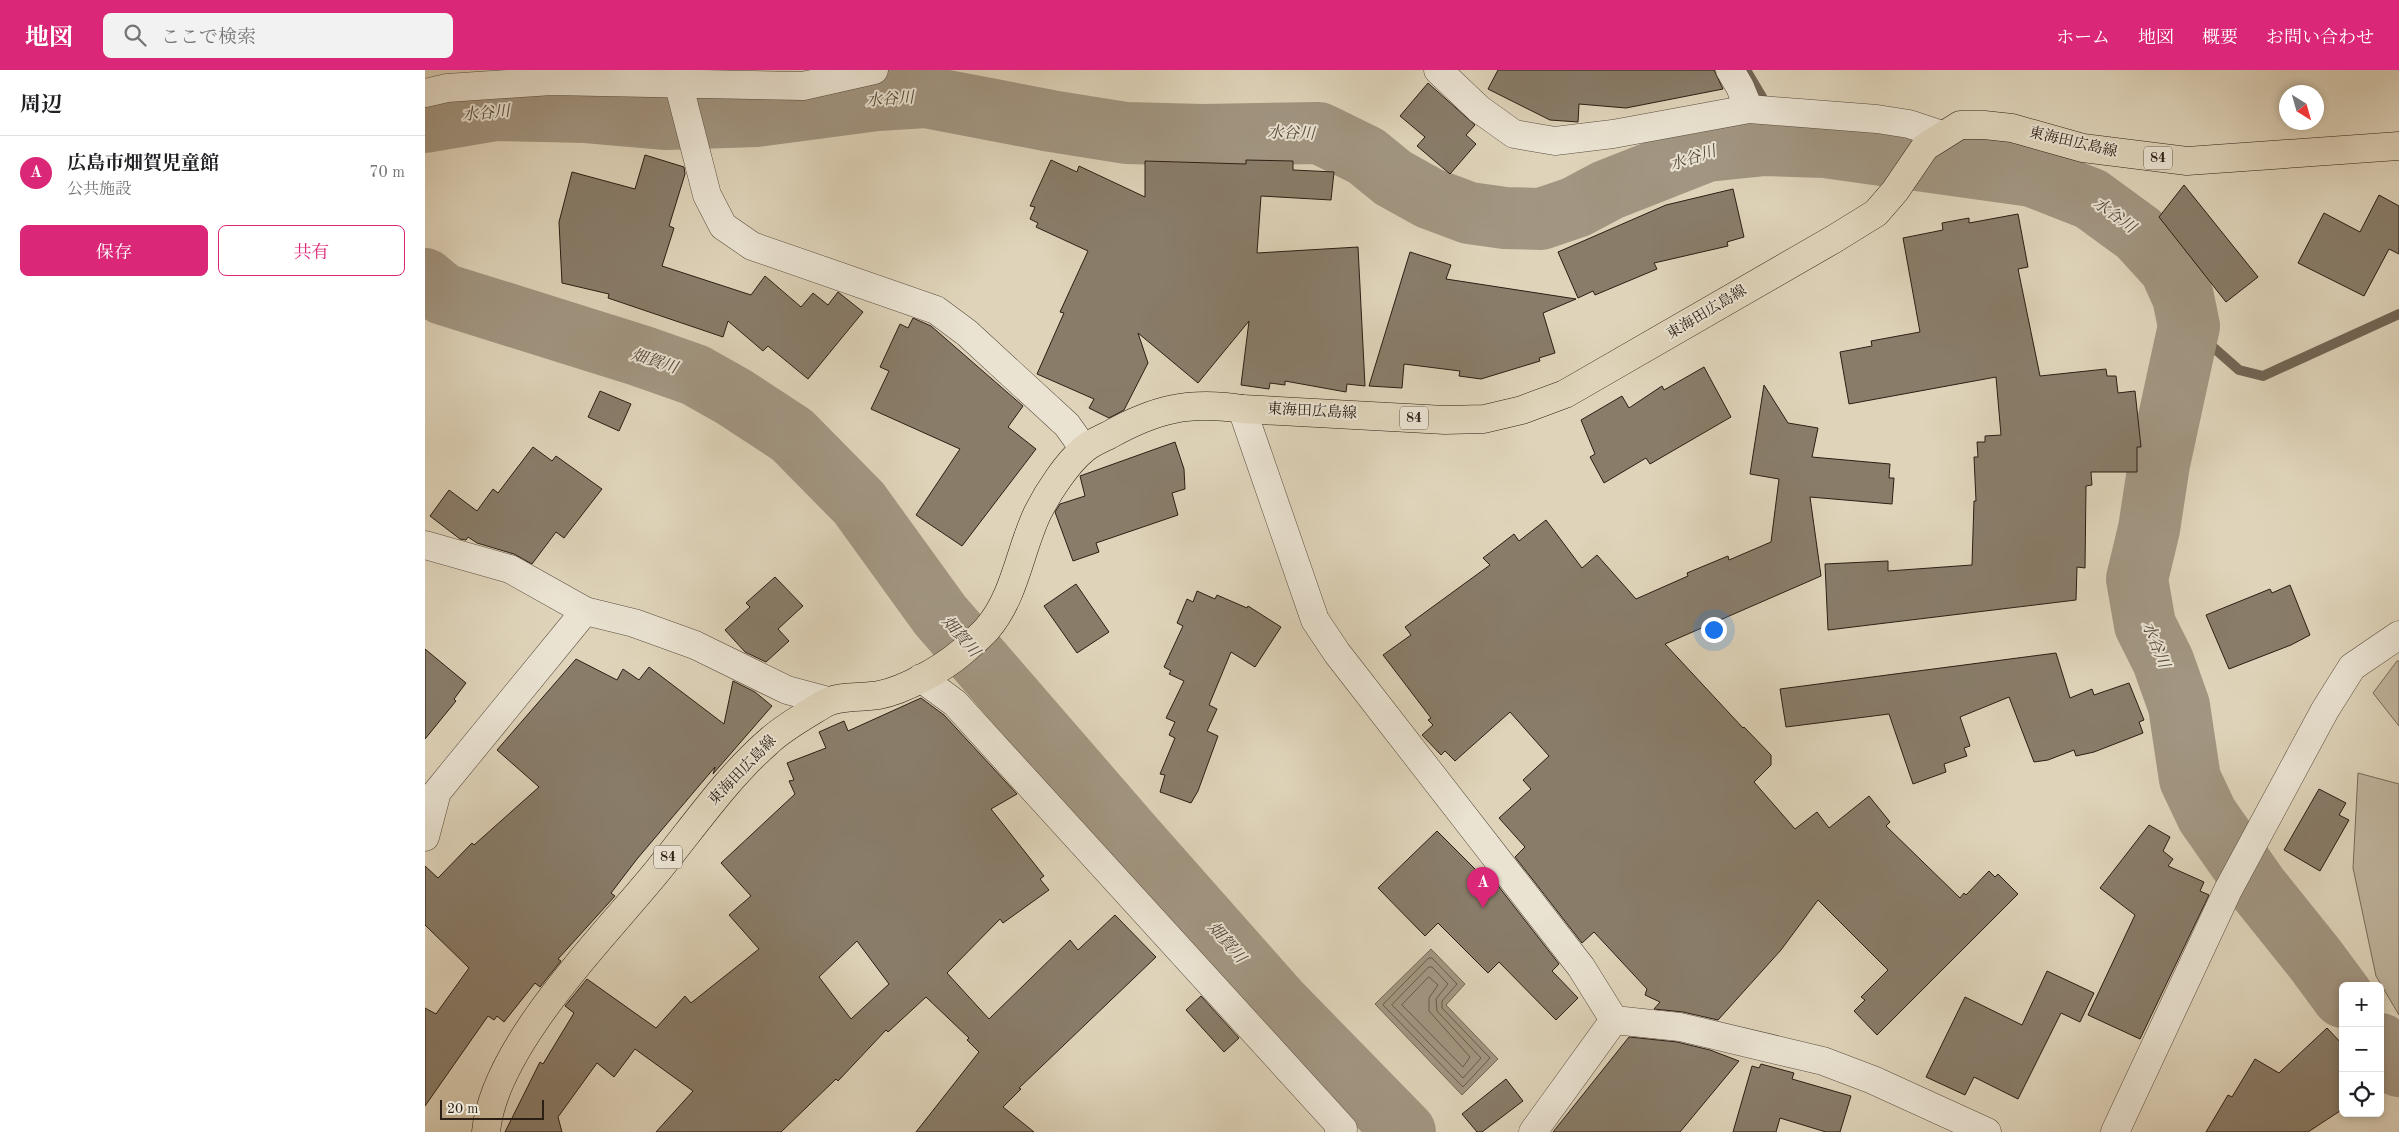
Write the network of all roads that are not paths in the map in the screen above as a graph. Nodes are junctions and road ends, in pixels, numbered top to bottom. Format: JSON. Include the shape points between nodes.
{"nodes":[{"id":1,"x":874,"y":70,"type":"edge"},
{"id":2,"x":1438,"y":70,"type":"edge"},
{"id":3,"x":1730,"y":70,"type":"edge"},
{"id":4,"x":680,"y":87,"type":"edge"},
{"id":5,"x":425,"y":93,"type":"edge"},
{"id":6,"x":1749,"y":109,"type":"junction"},
{"id":7,"x":1934,"y":141,"type":"junction"},
{"id":8,"x":2399,"y":146,"type":"edge"},
{"id":9,"x":1243,"y":409,"type":"junction"},
{"id":10,"x":1084,"y":449,"type":"junction"},
{"id":11,"x":425,"y":545,"type":"edge"},
{"id":12,"x":585,"y":611,"type":"junction"},
{"id":13,"x":2399,"y":636,"type":"edge"},
{"id":14,"x":927,"y":676,"type":"junction"},
{"id":15,"x":828,"y":701,"type":"junction"},
{"id":16,"x":425,"y":837,"type":"edge"},
{"id":17,"x":1614,"y":1020,"type":"junction"},
{"id":18,"x":486,"y":1132,"type":"edge"},
{"id":19,"x":1339,"y":1132,"type":"edge"},
{"id":20,"x":1533,"y":1132,"type":"edge"},
{"id":21,"x":1987,"y":1132,"type":"edge"},
{"id":22,"x":2115,"y":1132,"type":"edge"}],
"edges":[{"from":1,"to":4,"type":"street","via":[[803,86]]},
{"from":2,"to":6,"type":"street","via":[[1479,109],[1514,134],[1555,141],[1613,134]]},
{"from":3,"to":6,"type":"street"},
{"from":4,"to":5,"type":"street","via":[[551,80],[447,88]]},
{"from":4,"to":10,"type":"street","via":[[707,195],[723,226],[752,246],[936,310],[967,333],[1067,425]]},
{"from":6,"to":7,"type":"street","via":[[1909,124]]},
{"from":7,"to":8,"type":"main road","name":"東海田広島線","number":"84","via":[[1960,125],[1984,125],[2012,128],[2083,148],[2187,161]]},
{"from":7,"to":9,"type":"main road","name":"東海田広島線","number":"84","via":[[1876,213],[1565,394],[1522,410],[1484,418],[1445,420]]},
{"from":9,"to":10,"type":"main road","name":"東海田広島線","number":"84","via":[[1189,406],[1155,412]]},
{"from":9,"to":17,"type":"street","via":[[1315,620],[1337,653],[1581,967]]},
{"from":10,"to":14,"type":"main road","name":"東海田広島線","number":"84","via":[[1053,485],[1037,513],[1005,600],[988,628],[960,654]]},
{"from":11,"to":12,"type":"street","via":[[511,569]]},
{"from":12,"to":15,"type":"street","via":[[634,623],[695,645],[787,690]]},
{"from":12,"to":16,"type":"street","via":[[437,792]]},
{"from":13,"to":22,"type":"street","via":[[2352,667],[2325,710],[2233,882]]},
{"from":14,"to":15,"type":"main road","name":"東海田広島線","number":"84","via":[[881,695]]},
{"from":14,"to":19,"type":"street","via":[[1109,870],[1343,1129]]},
{"from":15,"to":18,"type":"main road","name":"東海田広島線","number":"84","via":[[769,741],[719,794],[557,990],[499,1083]]},
{"from":17,"to":20,"type":"street"},
{"from":17,"to":21,"type":"street","via":[[1680,1027],[1823,1062],[1873,1080]]}]}
